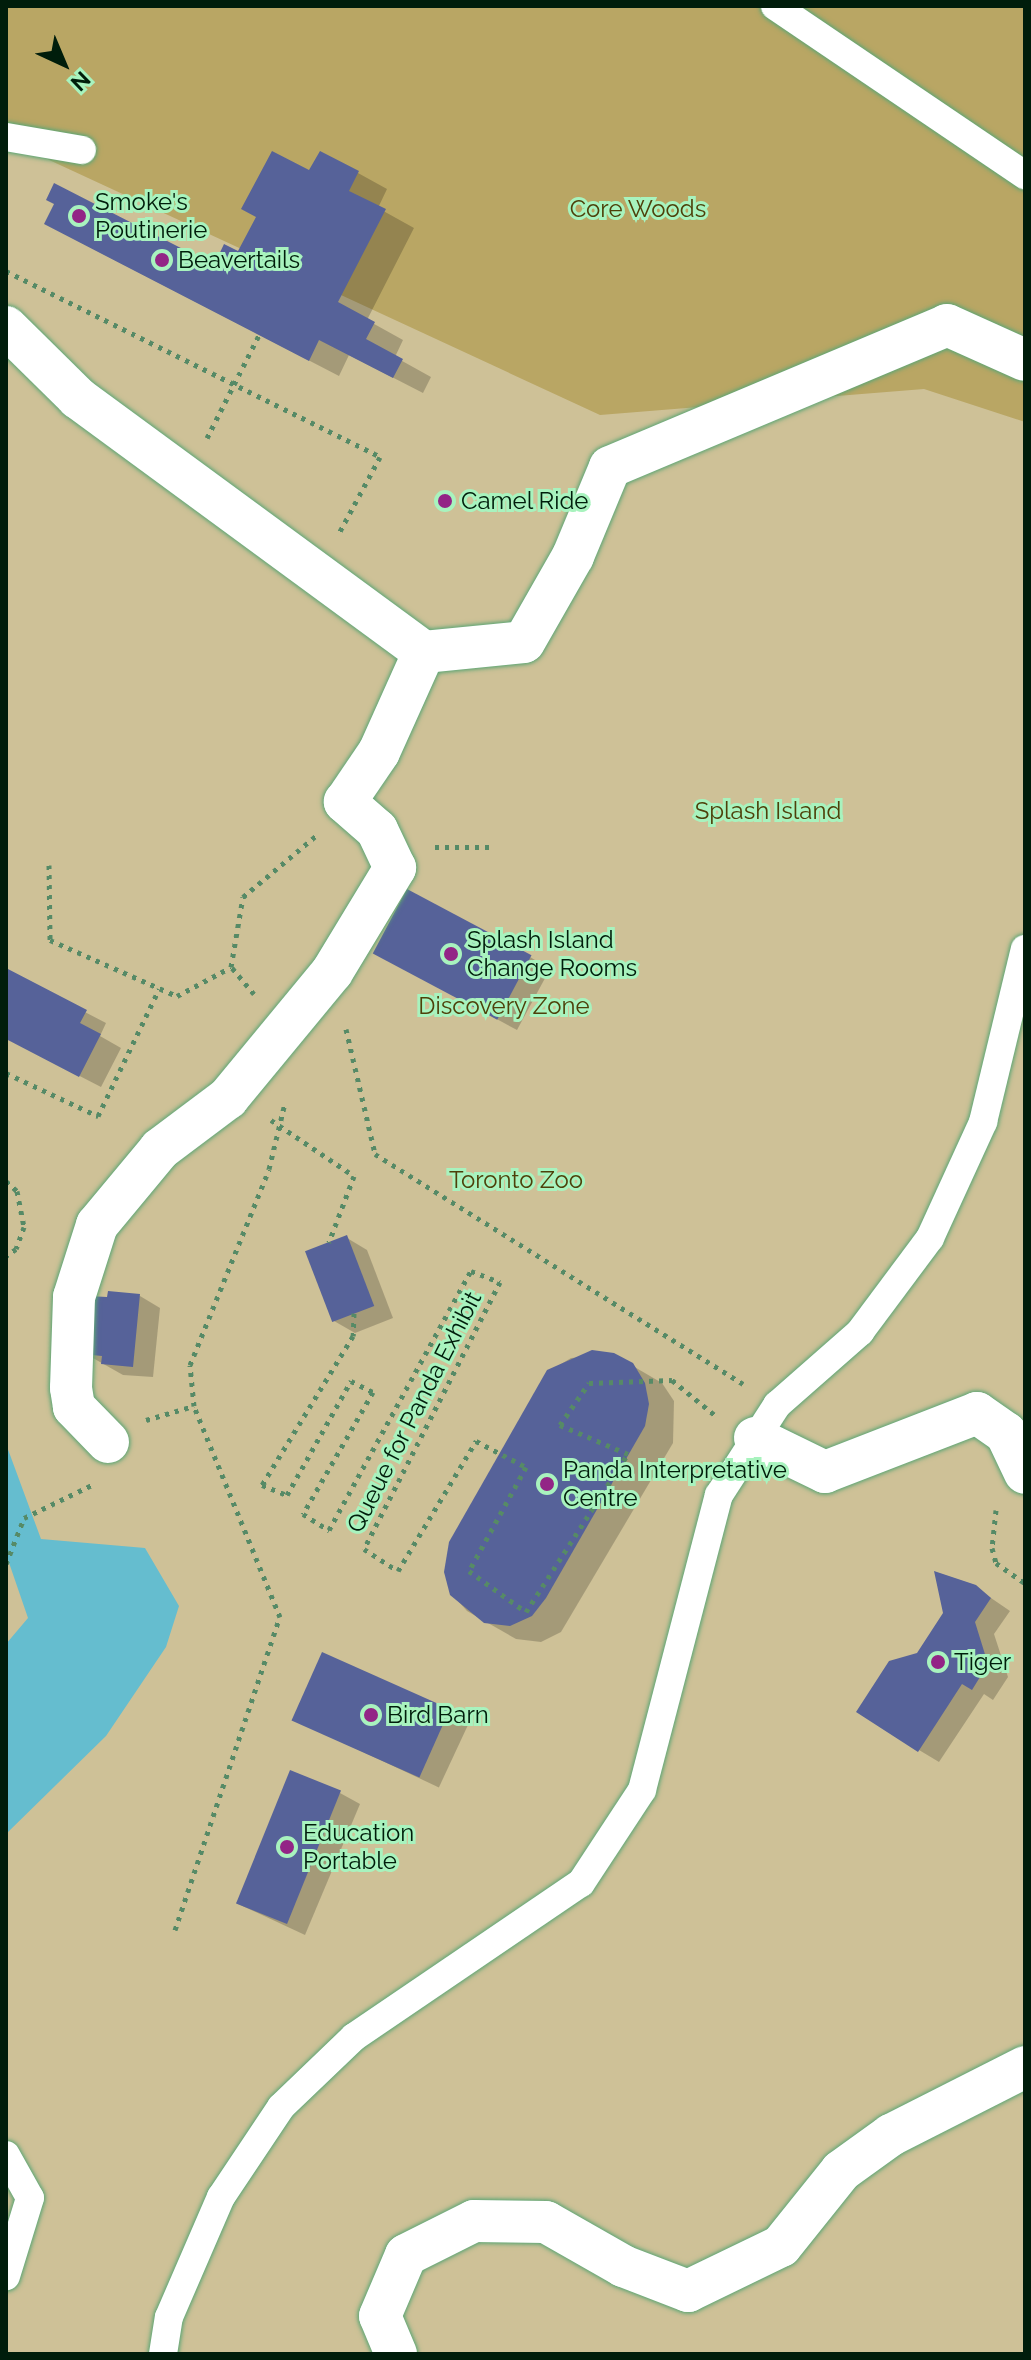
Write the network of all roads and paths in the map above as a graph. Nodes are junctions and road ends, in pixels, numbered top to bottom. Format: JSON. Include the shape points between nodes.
{"nodes":[{"id":1,"x":775,"y":6,"type":"edge"},
{"id":2,"x":6,"y":137,"type":"edge"},
{"id":3,"x":82,"y":150,"type":"dead end"},
{"id":4,"x":1025,"y":175,"type":"edge"},
{"id":5,"x":6,"y":271,"type":"edge"},
{"id":6,"x":6,"y":327,"type":"edge"},
{"id":7,"x":259,"y":335,"type":"dead end"},
{"id":8,"x":1025,"y":360,"type":"edge"},
{"id":9,"x":234,"y":384,"type":"junction"},
{"id":10,"x":186,"y":478,"type":"junction"},
{"id":11,"x":317,"y":574,"type":"junction"},
{"id":12,"x":424,"y":652,"type":"junction"},
{"id":13,"x":345,"y":802,"type":"junction"},
{"id":14,"x":49,"y":865,"type":"dead end"},
{"id":15,"x":1025,"y":949,"type":"edge"},
{"id":16,"x":231,"y":967,"type":"junction"},
{"id":17,"x":332,"y":972,"type":"junction"},
{"id":18,"x":159,"y":988,"type":"junction"},
{"id":19,"x":292,"y":1021,"type":"junction"},
{"id":20,"x":6,"y":1073,"type":"edge"},
{"id":21,"x":286,"y":1097,"type":"dead end"},
{"id":22,"x":284,"y":1128,"type":"junction"},
{"id":23,"x":6,"y":1181,"type":"edge"},
{"id":24,"x":329,"y":1242,"type":"dead end"},
{"id":25,"x":6,"y":1256,"type":"edge"},
{"id":26,"x":354,"y":1313,"type":"dead end"},
{"id":27,"x":766,"y":1422,"type":"junction"},
{"id":28,"x":108,"y":1442,"type":"joint"},
{"id":29,"x":1025,"y":1473,"type":"edge"},
{"id":30,"x":6,"y":1564,"type":"edge"},
{"id":31,"x":175,"y":1930,"type":"dead end"},
{"id":32,"x":1025,"y":2067,"type":"edge"},
{"id":33,"x":6,"y":2155,"type":"edge"},
{"id":34,"x":6,"y":2276,"type":"edge"},
{"id":35,"x":163,"y":2354,"type":"edge"},
{"id":36,"x":396,"y":2354,"type":"edge"}],
"edges":[{"from":1,"to":4,"type":"lane"},
{"from":2,"to":3,"type":"lane"},
{"from":5,"to":9,"type":"path"},
{"from":6,"to":10,"type":"street","via":[[78,398]]},
{"from":7,"to":9,"type":"path"},
{"from":8,"to":12,"type":"street","via":[[947,325],[610,467],[573,556],[524,642]]},
{"from":9,"to":10,"type":"path"},
{"from":9,"to":11,"type":"path","via":[[380,457]]},
{"from":10,"to":11,"type":"street"},
{"from":11,"to":12,"type":"street"},
{"from":12,"to":13,"type":"street","via":[[379,752]]},
{"from":13,"to":16,"type":"path","via":[[317,835],[243,897]]},
{"from":13,"to":17,"type":"street","via":[[377,830],[395,868]]},
{"from":14,"to":18,"type":"path","via":[[50,940]]},
{"from":15,"to":27,"type":"lane","via":[[983,1122],[930,1238],[860,1332]]},
{"from":16,"to":18,"type":"path","via":[[177,996]]},
{"from":16,"to":19,"type":"path","via":[[266,1008]]},
{"from":17,"to":19,"type":"street"},
{"from":17,"to":27,"type":"path","via":[[375,1154]]},
{"from":18,"to":20,"type":"path","via":[[98,1116]]},
{"from":19,"to":28,"type":"street","via":[[221,1107],[160,1149],[97,1225],[74,1297],[71,1388],[74,1407]]},
{"from":21,"to":22,"type":"path"},
{"from":22,"to":24,"type":"path","via":[[354,1176]]},
{"from":22,"to":31,"type":"path","via":[[190,1365],[194,1406],[280,1617]]},
{"from":23,"to":25,"type":"path","via":[[17,1191],[24,1227],[16,1249]]},
{"from":26,"to":27,"type":"path","name":"Queue for Panda Exhibit","via":[[353,1336],[262,1485],[287,1495],[351,1381],[373,1392],[303,1514],[329,1530],[471,1271],[500,1282],[364,1549],[398,1571],[476,1441],[526,1467],[469,1571],[526,1612],[628,1454],[560,1425],[589,1383],[672,1380],[718,1418]]},
{"from":27,"to":29,"type":"street","via":[[825,1472],[977,1413],[1006,1433]]},
{"from":27,"to":35,"type":"lane","via":[[719,1495],[642,1790],[581,1883],[354,2037],[281,2107],[221,2197],[169,2317]]},
{"from":28,"to":30,"type":"path","via":[[93,1484],[24,1518]]},
{"from":32,"to":36,"type":"street","via":[[891,2135],[841,2171],[781,2246],[688,2291],[623,2266],[546,2222],[474,2221],[406,2255],[380,2316]]},
{"from":33,"to":34,"type":"lane","via":[[30,2198]]}]}
